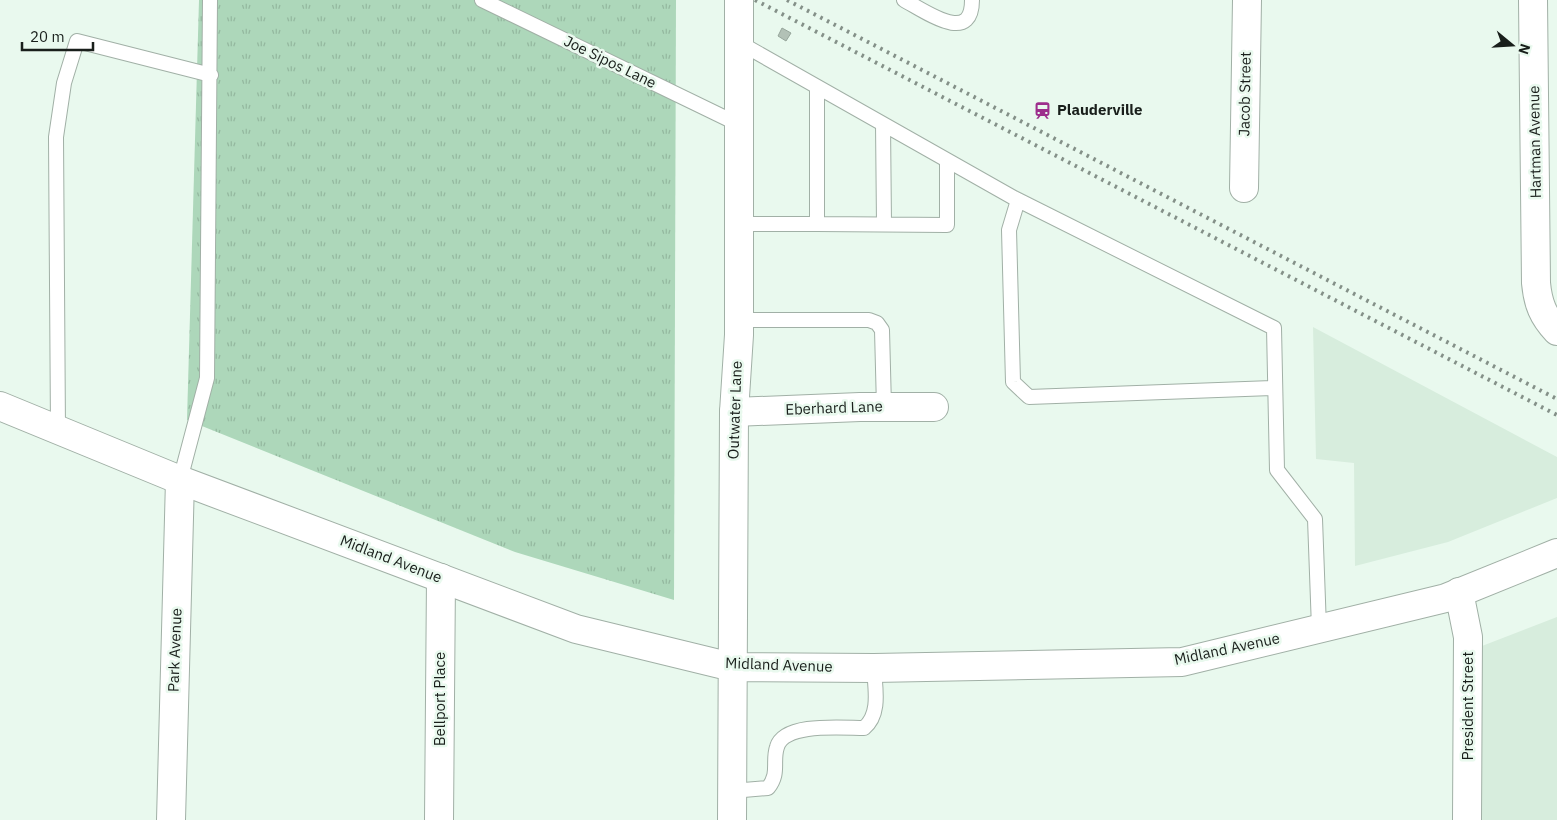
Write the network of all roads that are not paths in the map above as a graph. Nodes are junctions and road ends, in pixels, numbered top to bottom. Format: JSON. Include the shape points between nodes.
{"nodes":[{"id":1,"x":210,"y":0,"type":"edge"},
{"id":2,"x":482,"y":0,"type":"edge"},
{"id":3,"x":739,"y":0,"type":"edge"},
{"id":4,"x":904,"y":0,"type":"edge"},
{"id":5,"x":1247,"y":0,"type":"edge"},
{"id":6,"x":1533,"y":0,"type":"edge"},
{"id":7,"x":972,"y":5,"type":"edge"},
{"id":8,"x":740,"y":43,"type":"junction"},
{"id":9,"x":211,"y":75,"type":"junction"},
{"id":10,"x":817,"y":87,"type":"junction"},
{"id":11,"x":738,"y":124,"type":"junction"},
{"id":12,"x":883,"y":124,"type":"junction"},
{"id":13,"x":947,"y":160,"type":"junction"},
{"id":14,"x":1244,"y":188,"type":"dead end"},
{"id":15,"x":1018,"y":200,"type":"junction"},
{"id":16,"x":739,"y":224,"type":"junction"},
{"id":17,"x":817,"y":224,"type":"junction"},
{"id":18,"x":884,"y":224,"type":"junction"},
{"id":19,"x":739,"y":320,"type":"junction"},
{"id":20,"x":1557,"y":331,"type":"edge"},
{"id":21,"x":1275,"y":388,"type":"junction"},
{"id":22,"x":0,"y":406,"type":"edge"},
{"id":23,"x":884,"y":407,"type":"junction"},
{"id":24,"x":934,"y":407,"type":"dead end"},
{"id":25,"x":734,"y":412,"type":"junction"},
{"id":26,"x":58,"y":430,"type":"junction"},
{"id":27,"x":180,"y":480,"type":"junction"},
{"id":28,"x":1557,"y":553,"type":"edge"},
{"id":29,"x":441,"y":578,"type":"junction"},
{"id":30,"x":1459,"y":592,"type":"junction"},
{"id":31,"x":1319,"y":628,"type":"junction"},
{"id":32,"x":732,"y":667,"type":"junction"},
{"id":33,"x":874,"y":668,"type":"junction"},
{"id":34,"x":732,"y":791,"type":"junction"},
{"id":35,"x":171,"y":820,"type":"edge"},
{"id":36,"x":439,"y":820,"type":"edge"},
{"id":37,"x":732,"y":820,"type":"edge"},
{"id":38,"x":1467,"y":820,"type":"edge"}],
"edges":[{"from":1,"to":9,"type":"lane"},
{"from":2,"to":11,"type":"lane","name":"Joe Sipos Lane"},
{"from":3,"to":8,"type":"street","name":"Outwater Lane"},
{"from":4,"to":7,"type":"lane","via":[[958,24],[965,23]]},
{"from":5,"to":14,"type":"street","name":"Jacob Street"},
{"from":6,"to":20,"type":"street","name":"Hartman Avenue","via":[[1536,284],[1538,302],[1545,318]]},
{"from":8,"to":10,"type":"lane"},
{"from":8,"to":11,"type":"street","name":"Outwater Lane"},
{"from":9,"to":26,"type":"lane","via":[[77,41],[64,83],[56,138]]},
{"from":9,"to":27,"type":"lane","via":[[207,378]]},
{"from":10,"to":12,"type":"lane"},
{"from":10,"to":17,"type":"lane"},
{"from":11,"to":16,"type":"street","name":"Outwater Lane"},
{"from":12,"to":13,"type":"lane"},
{"from":12,"to":18,"type":"lane"},
{"from":13,"to":15,"type":"lane"},
{"from":13,"to":18,"type":"lane","via":[[947,225]]},
{"from":15,"to":21,"type":"lane","via":[[1274,328]]},
{"from":15,"to":21,"type":"lane","via":[[1009,230],[1013,382],[1029,397]]},
{"from":16,"to":17,"type":"lane"},
{"from":16,"to":19,"type":"street","name":"Outwater Lane"},
{"from":17,"to":18,"type":"lane"},
{"from":19,"to":23,"type":"lane","via":[[869,320],[877,323],[882,330]]},
{"from":19,"to":25,"type":"street","name":"Outwater Lane"},
{"from":21,"to":31,"type":"lane","via":[[1277,470],[1315,519]]},
{"from":22,"to":26,"type":"street","name":"Midland Avenue"},
{"from":23,"to":24,"type":"street","name":"Eberhard Lane"},
{"from":23,"to":25,"type":"street","name":"Eberhard Lane"},
{"from":25,"to":32,"type":"street","name":"Outwater Lane"},
{"from":26,"to":27,"type":"street","name":"Midland Avenue"},
{"from":27,"to":29,"type":"street","name":"Midland Avenue"},
{"from":27,"to":35,"type":"street","name":"Park Avenue"},
{"from":28,"to":30,"type":"street","name":"Midland Avenue"},
{"from":29,"to":32,"type":"street","name":"Midland Avenue","via":[[576,629]]},
{"from":29,"to":36,"type":"street","name":"Bellport Place"},
{"from":30,"to":31,"type":"street","name":"Midland Avenue","via":[[1446,598]]},
{"from":30,"to":38,"type":"street","name":"President Street","via":[[1468,637]]},
{"from":31,"to":33,"type":"street","name":"Midland Avenue","via":[[1182,662]]},
{"from":32,"to":33,"type":"street","name":"Midland Avenue"},
{"from":32,"to":34,"type":"street","name":"Outwater Lane"},
{"from":33,"to":34,"type":"lane","via":[[875,712],[872,721],[864,728],[795,730],[783,737],[777,746],[774,779],[768,788]]},
{"from":34,"to":37,"type":"street","name":"Outwater Lane"}]}
